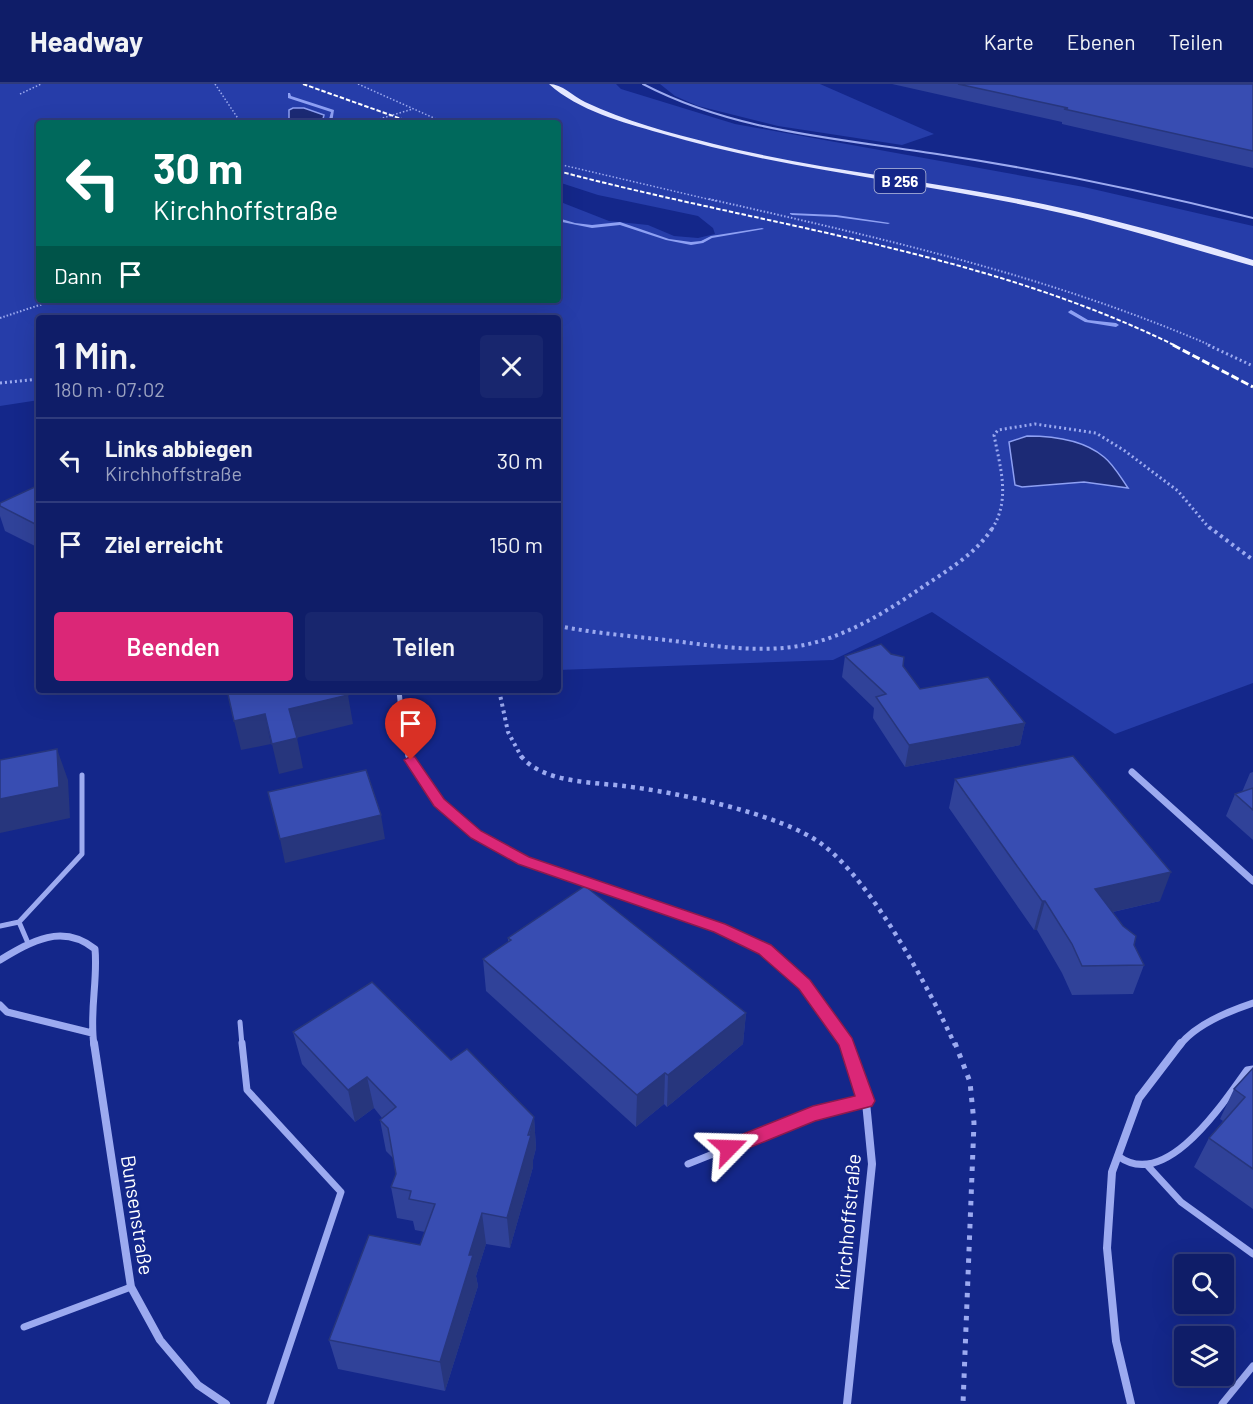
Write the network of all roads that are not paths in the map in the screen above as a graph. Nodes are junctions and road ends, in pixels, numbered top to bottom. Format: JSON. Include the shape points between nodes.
{"nodes":[{"id":1,"x":552,"y":84,"type":"edge"},
{"id":2,"x":643,"y":84,"type":"edge"},
{"id":3,"x":1253,"y":218,"type":"edge"},
{"id":4,"x":1253,"y":263,"type":"edge"},
{"id":5,"x":399,"y":693,"type":"edge"},
{"id":6,"x":1132,"y":772,"type":"dead end"},
{"id":7,"x":82,"y":775,"type":"dead end"},
{"id":8,"x":1253,"y":881,"type":"edge"},
{"id":9,"x":19,"y":922,"type":"junction"},
{"id":10,"x":0,"y":926,"type":"edge"},
{"id":11,"x":28,"y":943,"type":"junction"},
{"id":12,"x":0,"y":960,"type":"edge"},
{"id":13,"x":1253,"y":1004,"type":"edge"},
{"id":14,"x":0,"y":1005,"type":"edge"},
{"id":15,"x":240,"y":1022,"type":"dead end"},
{"id":16,"x":92,"y":1034,"type":"junction"},
{"id":17,"x":1253,"y":1069,"type":"edge"},
{"id":18,"x":866,"y":1101,"type":"junction"},
{"id":19,"x":1118,"y":1156,"type":"junction"},
{"id":20,"x":688,"y":1164,"type":"dead end"},
{"id":21,"x":1146,"y":1165,"type":"junction"},
{"id":22,"x":1253,"y":1254,"type":"edge"},
{"id":23,"x":131,"y":1287,"type":"junction"},
{"id":24,"x":24,"y":1327,"type":"dead end"},
{"id":25,"x":1253,"y":1366,"type":"edge"},
{"id":26,"x":226,"y":1404,"type":"edge"},
{"id":27,"x":270,"y":1404,"type":"edge"},
{"id":28,"x":847,"y":1404,"type":"edge"},
{"id":29,"x":1131,"y":1404,"type":"edge"},
{"id":30,"x":1222,"y":1404,"type":"edge"}],
"edges":[{"from":1,"to":4,"type":"main road","number":"B 256","via":[[591,107],[635,124],[716,147],[1008,199],[1163,234]]},
{"from":2,"to":3,"type":"lane","via":[[682,104],[780,130],[1040,171],[1172,197]]},
{"from":5,"to":18,"type":"street","name":"Kirchhoffstraße","via":[[404,742],[411,760],[439,802],[476,835],[524,861],[719,928],[765,949],[804,985],[846,1042]]},
{"from":6,"to":8,"type":"street"},
{"from":7,"to":9,"type":"lane","via":[[82,854]]},
{"from":9,"to":10,"type":"lane"},
{"from":9,"to":11,"type":"lane"},
{"from":11,"to":12,"type":"street","name":"Bunsenstraße"},
{"from":11,"to":16,"type":"street","name":"Bunsenstraße","via":[[77,937],[95,949]]},
{"from":13,"to":19,"type":"street","via":[[1232,1010],[1186,1037],[1139,1098]]},
{"from":14,"to":16,"type":"street","via":[[7,1012]]},
{"from":15,"to":27,"type":"lane","via":[[247,1090],[341,1192]]},
{"from":16,"to":23,"type":"street","name":"Bunsenstraße"},
{"from":17,"to":21,"type":"lane","via":[[1247,1070],[1192,1140]]},
{"from":18,"to":20,"type":"lane","via":[[813,1114]]},
{"from":18,"to":28,"type":"street","name":"Kirchhoffstraße","via":[[872,1164]]},
{"from":19,"to":21,"type":"lane","via":[[1132,1165]]},
{"from":19,"to":29,"type":"street","via":[[1112,1172],[1107,1248],[1116,1341]]},
{"from":21,"to":22,"type":"lane","via":[[1180,1202]]},
{"from":23,"to":24,"type":"lane"},
{"from":23,"to":26,"type":"street","name":"Bunsenstraße","via":[[160,1340],[198,1385]]},
{"from":25,"to":30,"type":"lane"}]}
